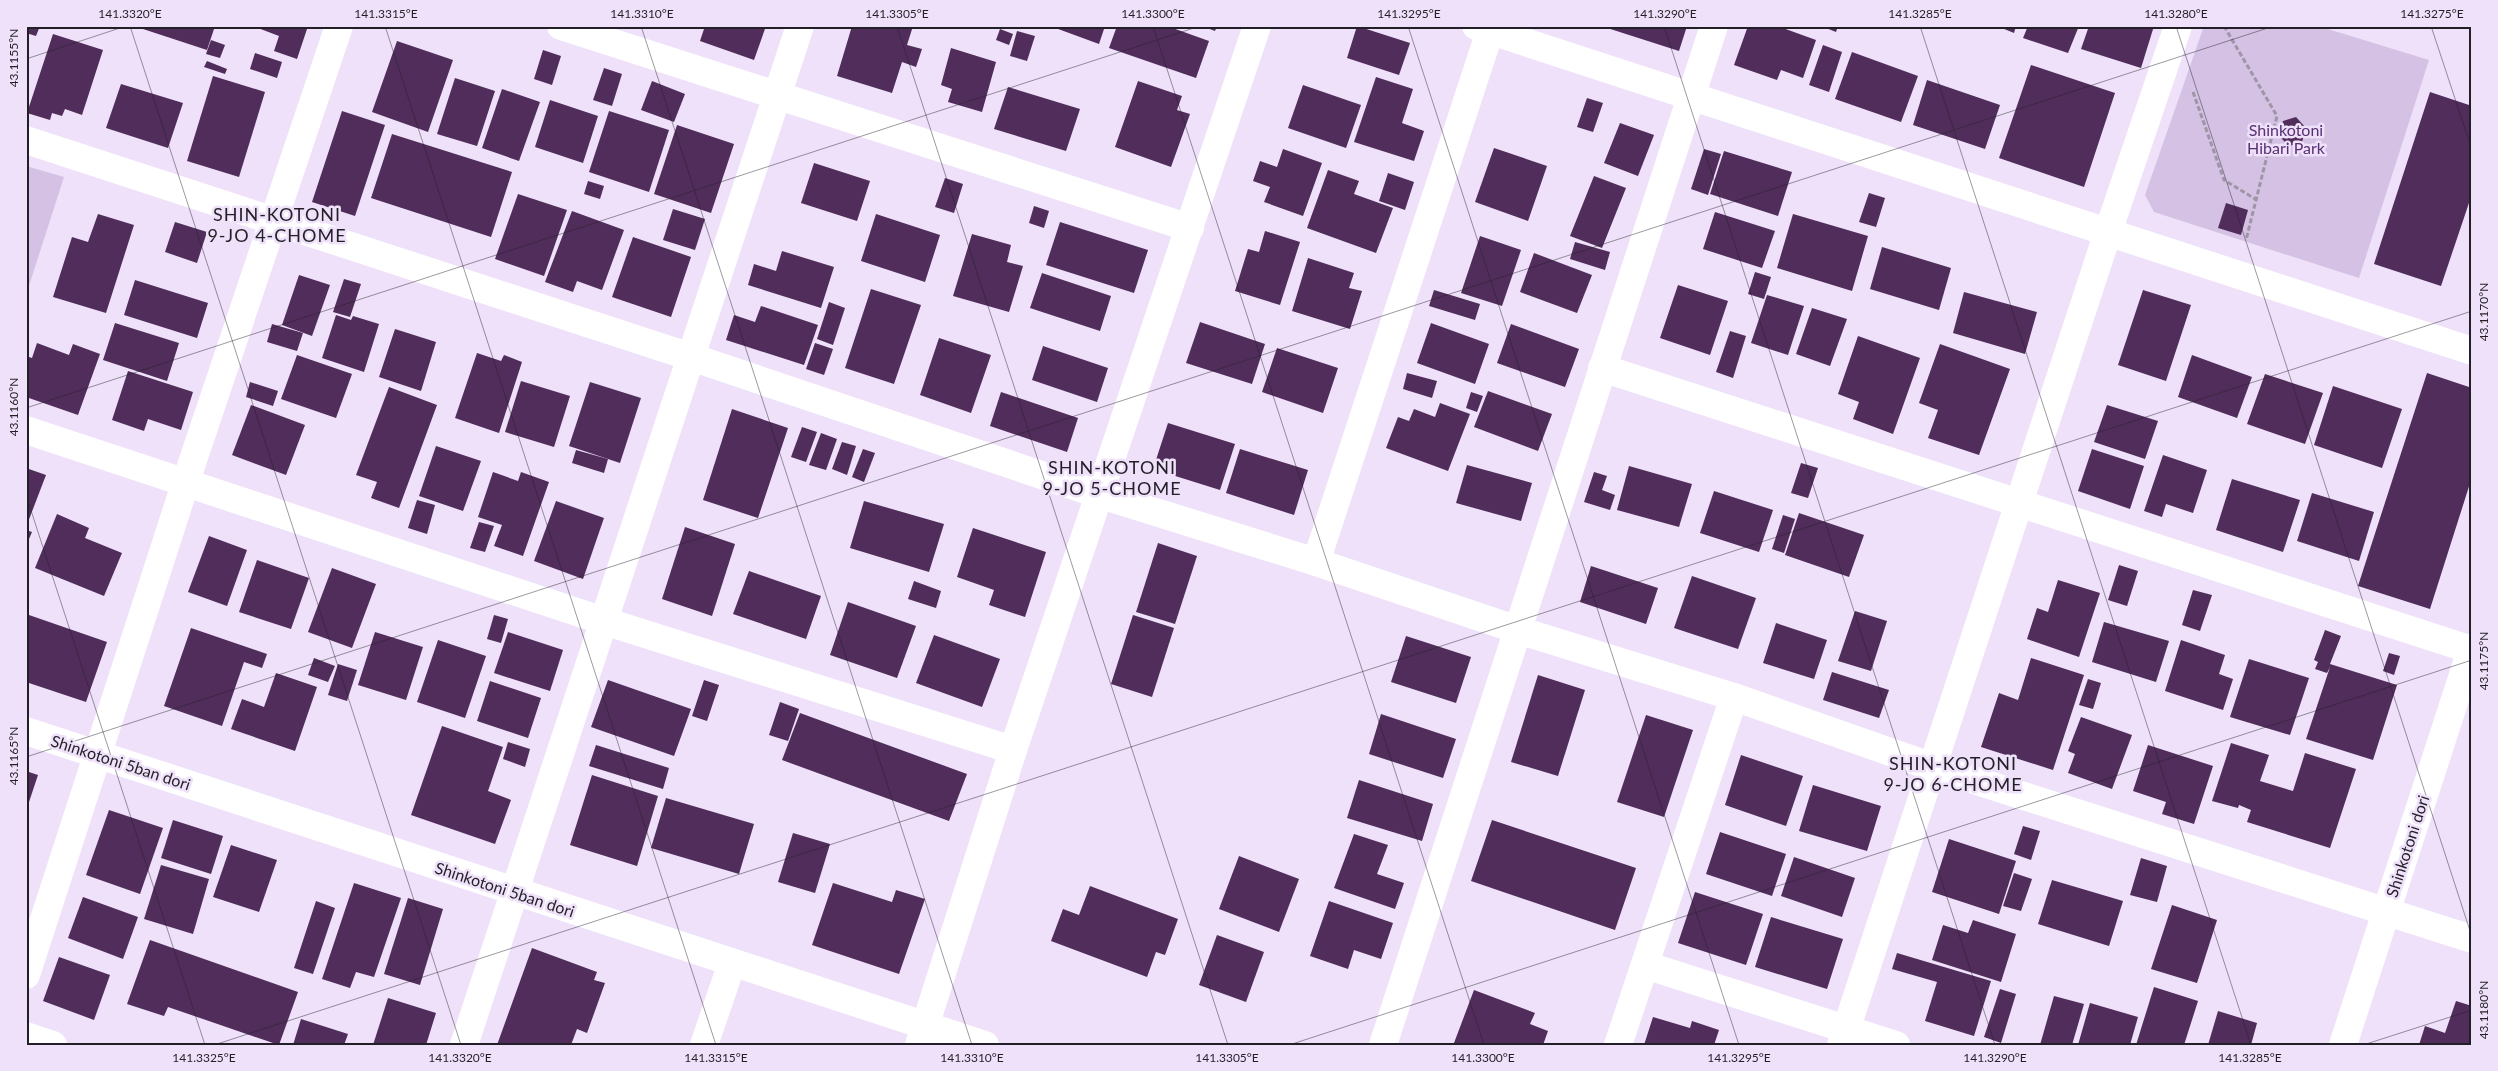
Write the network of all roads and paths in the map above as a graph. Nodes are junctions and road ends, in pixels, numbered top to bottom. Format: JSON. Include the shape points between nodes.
{"nodes":[{"id":1,"x":339,"y":26,"type":"edge"},
{"id":2,"x":561,"y":26,"type":"edge"},
{"id":3,"x":800,"y":26,"type":"edge"},
{"id":4,"x":1258,"y":26,"type":"edge"},
{"id":5,"x":1714,"y":26,"type":"edge"},
{"id":6,"x":2178,"y":26,"type":"edge"},
{"id":7,"x":2224,"y":26,"type":"edge"},
{"id":8,"x":1483,"y":28,"type":"edge"},
{"id":9,"x":2192,"y":89,"type":"dead end"},
{"id":10,"x":1691,"y":96,"type":"junction"},
{"id":11,"x":777,"y":97,"type":"junction"},
{"id":12,"x":26,"y":140,"type":"edge"},
{"id":13,"x":2257,"y":200,"type":"junction"},
{"id":14,"x":273,"y":220,"type":"junction"},
{"id":15,"x":1190,"y":228,"type":"junction"},
{"id":16,"x":2108,"y":232,"type":"junction"},
{"id":17,"x":2244,"y":249,"type":"dead end"},
{"id":18,"x":2472,"y":351,"type":"edge"},
{"id":19,"x":691,"y":356,"type":"junction"},
{"id":20,"x":1602,"y":368,"type":"junction"},
{"id":21,"x":26,"y":430,"type":"edge"},
{"id":22,"x":186,"y":483,"type":"junction"},
{"id":23,"x":1098,"y":494,"type":"junction"},
{"id":24,"x":2020,"y":504,"type":"junction"},
{"id":25,"x":1316,"y":562,"type":"junction"},
{"id":26,"x":604,"y":621,"type":"junction"},
{"id":27,"x":1518,"y":630,"type":"junction"},
{"id":28,"x":2471,"y":649,"type":"edge"},
{"id":29,"x":1734,"y":697,"type":"junction"},
{"id":30,"x":26,"y":731,"type":"edge"},
{"id":31,"x":1012,"y":750,"type":"junction"},
{"id":32,"x":98,"y":755,"type":"junction"},
{"id":33,"x":1934,"y":767,"type":"junction"},
{"id":34,"x":515,"y":892,"type":"junction"},
{"id":35,"x":2386,"y":911,"type":"junction"},
{"id":36,"x":2472,"y":939,"type":"edge"},
{"id":37,"x":732,"y":963,"type":"junction"},
{"id":38,"x":1645,"y":964,"type":"junction"},
{"id":39,"x":26,"y":975,"type":"edge"},
{"id":40,"x":922,"y":1035,"type":"edge"},
{"id":41,"x":26,"y":1036,"type":"edge"},
{"id":42,"x":1844,"y":1037,"type":"edge"},
{"id":43,"x":53,"y":1045,"type":"edge"},
{"id":44,"x":464,"y":1045,"type":"edge"},
{"id":45,"x":704,"y":1045,"type":"edge"},
{"id":46,"x":985,"y":1045,"type":"edge"},
{"id":47,"x":1383,"y":1045,"type":"edge"},
{"id":48,"x":1618,"y":1045,"type":"edge"},
{"id":49,"x":1896,"y":1045,"type":"edge"},
{"id":50,"x":2342,"y":1045,"type":"edge"}],
"edges":[{"from":1,"to":14,"type":"street"},
{"from":2,"to":11,"type":"street"},
{"from":3,"to":11,"type":"street"},
{"from":4,"to":15,"type":"street"},
{"from":5,"to":10,"type":"street"},
{"from":6,"to":16,"type":"street"},
{"from":7,"to":13,"type":"path","via":[[2277,116]]},
{"from":8,"to":10,"type":"street"},
{"from":8,"to":25,"type":"street"},
{"from":9,"to":13,"type":"path","via":[[2224,180]]},
{"from":10,"to":16,"type":"street"},
{"from":10,"to":20,"type":"street"},
{"from":11,"to":15,"type":"street"},
{"from":11,"to":19,"type":"street"},
{"from":12,"to":14,"type":"street"},
{"from":13,"to":17,"type":"path"},
{"from":14,"to":19,"type":"street"},
{"from":14,"to":22,"type":"street"},
{"from":15,"to":23,"type":"street"},
{"from":16,"to":18,"type":"street"},
{"from":16,"to":24,"type":"street"},
{"from":19,"to":23,"type":"street"},
{"from":19,"to":26,"type":"street"},
{"from":20,"to":24,"type":"street"},
{"from":20,"to":27,"type":"street"},
{"from":21,"to":22,"type":"street"},
{"from":22,"to":26,"type":"street"},
{"from":22,"to":32,"type":"street"},
{"from":23,"to":25,"type":"street"},
{"from":23,"to":31,"type":"street"},
{"from":24,"to":28,"type":"street"},
{"from":24,"to":33,"type":"street"},
{"from":25,"to":27,"type":"street"},
{"from":26,"to":31,"type":"street"},
{"from":26,"to":34,"type":"street"},
{"from":27,"to":29,"type":"street"},
{"from":27,"to":47,"type":"street"},
{"from":28,"to":35,"type":"street","name":"Shinkotoni dori"},
{"from":29,"to":33,"type":"street"},
{"from":29,"to":38,"type":"street"},
{"from":30,"to":32,"type":"street","name":"Shinkotoni 5ban dori"},
{"from":31,"to":40,"type":"street"},
{"from":32,"to":34,"type":"street","name":"Shinkotoni 5ban dori"},
{"from":32,"to":39,"type":"street"},
{"from":33,"to":35,"type":"street"},
{"from":33,"to":42,"type":"street"},
{"from":34,"to":37,"type":"street","name":"Shinkotoni 5ban dori"},
{"from":34,"to":44,"type":"street"},
{"from":35,"to":36,"type":"street"},
{"from":35,"to":50,"type":"street","name":"Shinkotoni dori"},
{"from":37,"to":40,"type":"street","name":"Shinkotoni 5ban dori"},
{"from":37,"to":45,"type":"street"},
{"from":38,"to":42,"type":"street"},
{"from":38,"to":48,"type":"street"},
{"from":40,"to":46,"type":"street","name":"Shinkotoni 5ban dori"},
{"from":41,"to":43,"type":"street"},
{"from":42,"to":49,"type":"street"}]}
